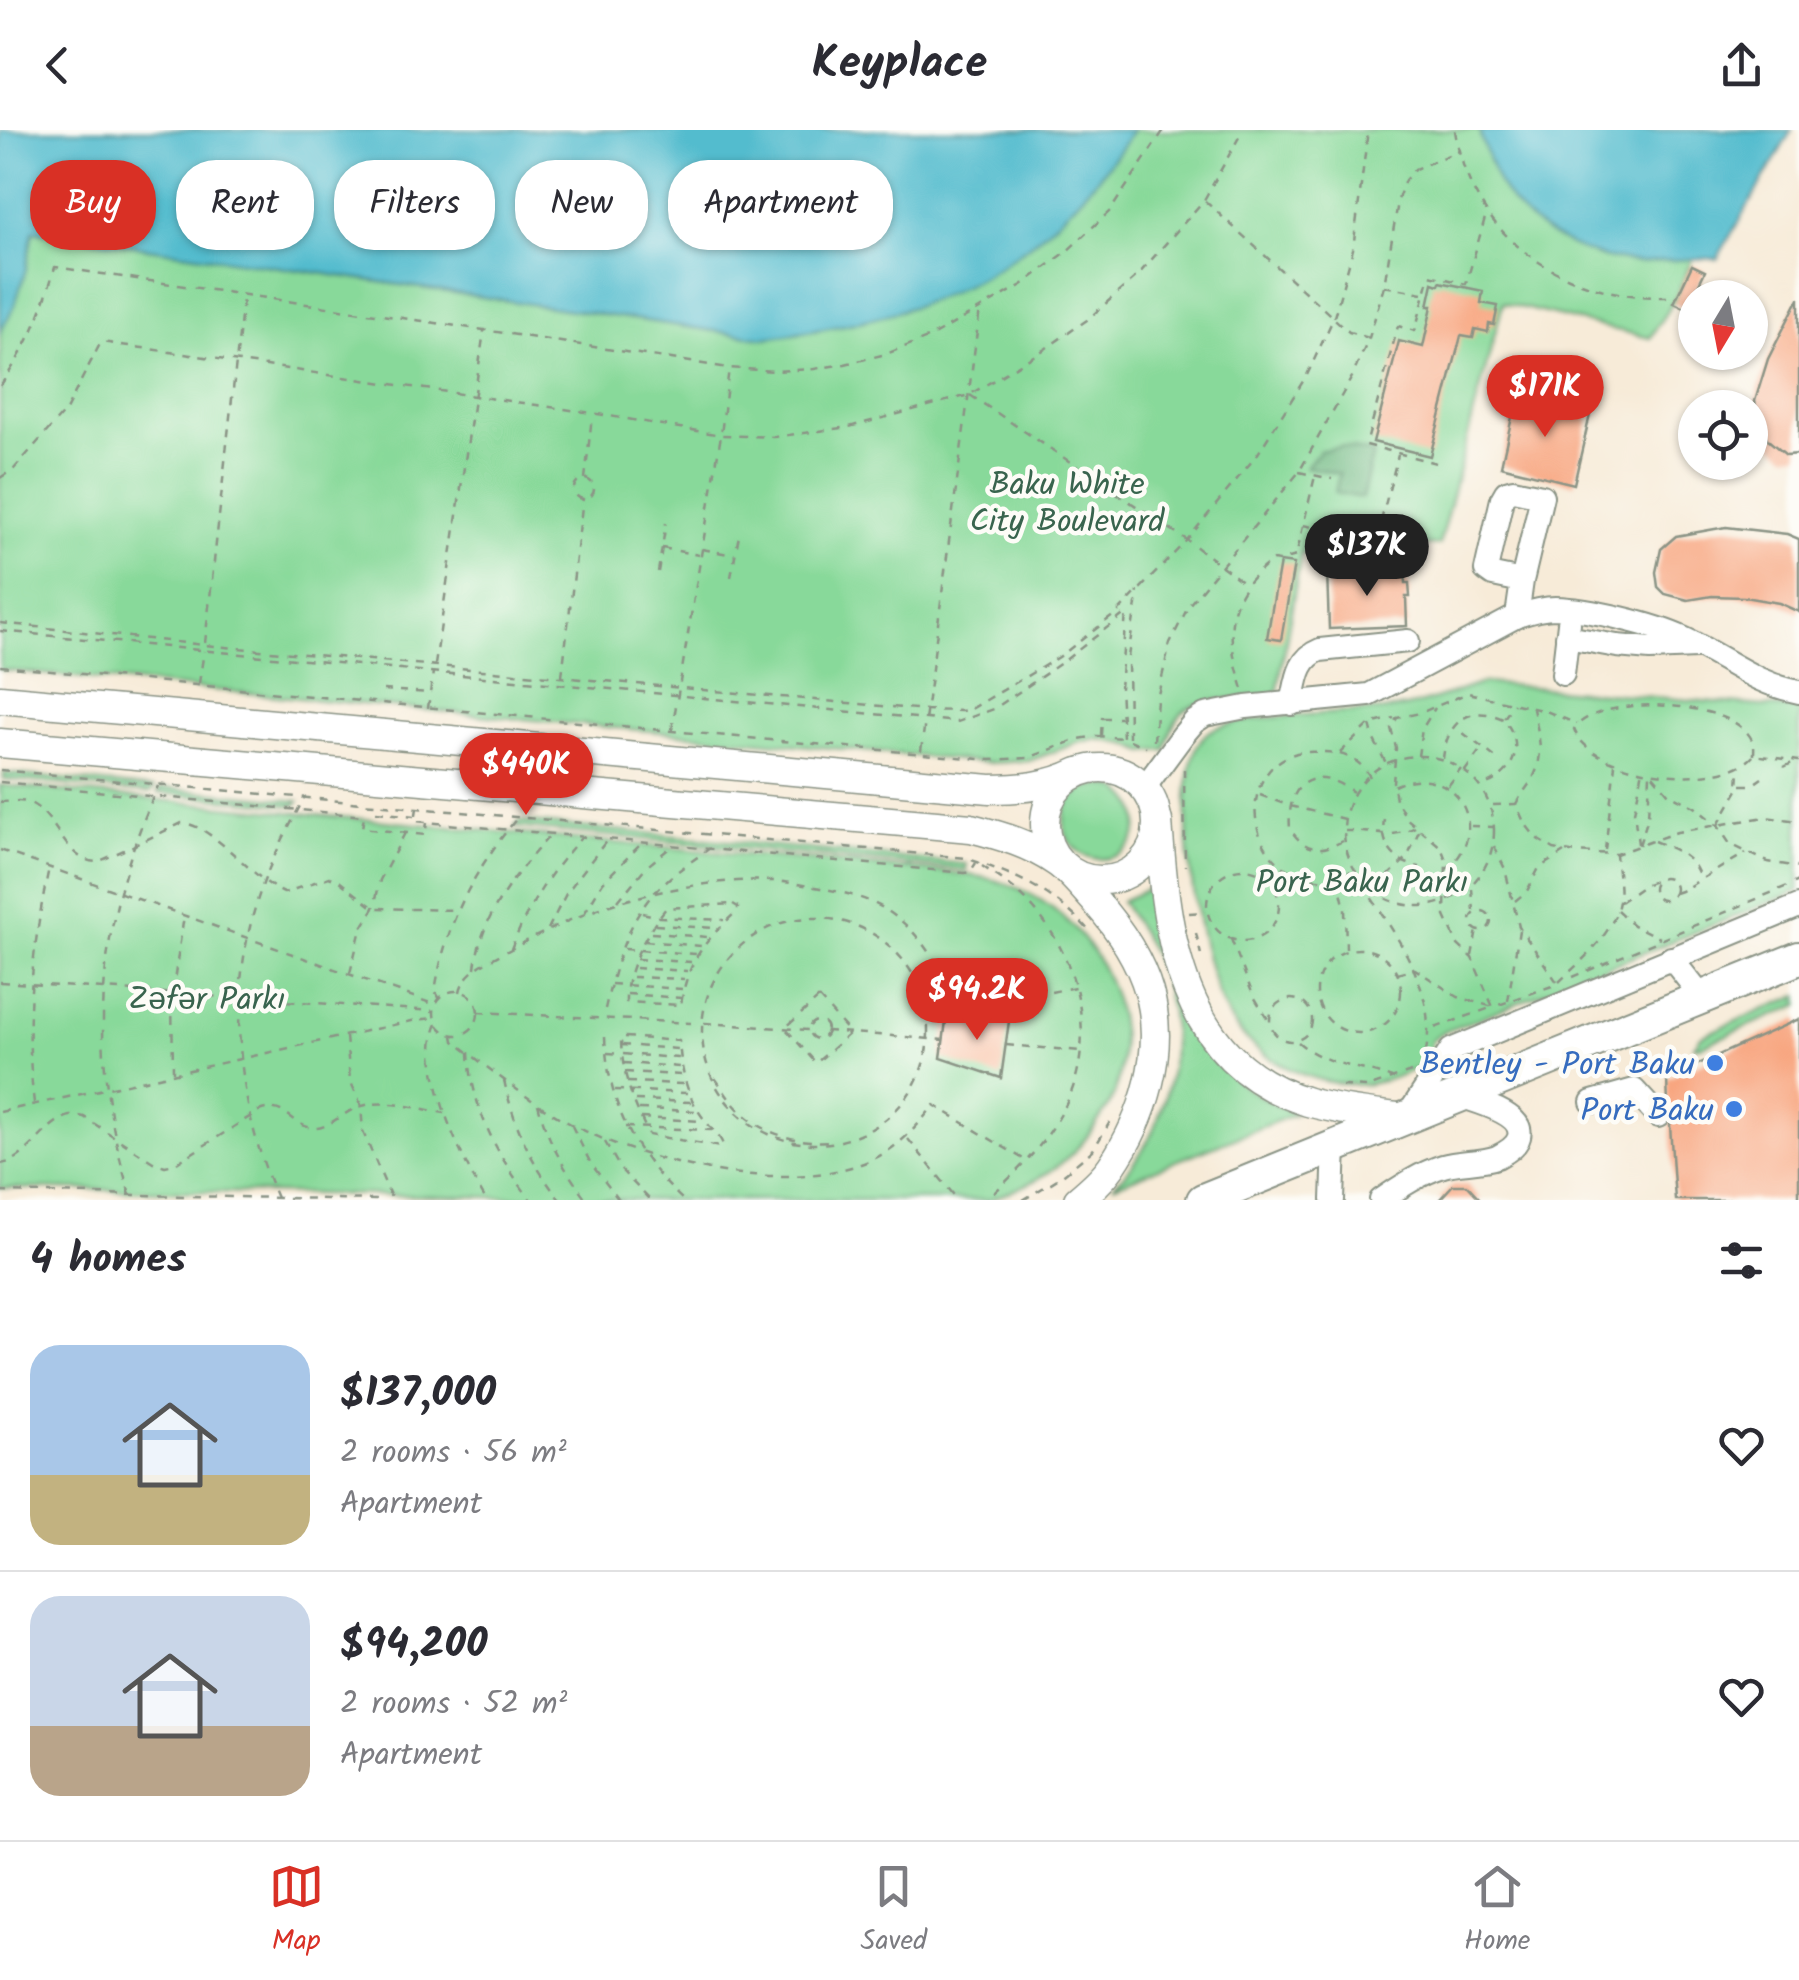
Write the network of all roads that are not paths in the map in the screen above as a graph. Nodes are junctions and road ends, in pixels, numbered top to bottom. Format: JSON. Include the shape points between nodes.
{"nodes":[{"id":1,"x":1522,"y":581,"type":"dead end"},
{"id":2,"x":1564,"y":603,"type":"junction"},
{"id":3,"x":1517,"y":616,"type":"junction"},
{"id":4,"x":1567,"y":637,"type":"junction"},
{"id":5,"x":1408,"y":641,"type":"dead end"},
{"id":6,"x":1700,"y":646,"type":"junction"},
{"id":7,"x":1563,"y":674,"type":"dead end"},
{"id":8,"x":1799,"y":692,"type":"edge"},
{"id":9,"x":0,"y":699,"type":"edge"},
{"id":10,"x":1292,"y":704,"type":"junction"},
{"id":11,"x":0,"y":743,"type":"edge"},
{"id":12,"x":1078,"y":772,"type":"junction"},
{"id":13,"x":1144,"y":788,"type":"junction"},
{"id":14,"x":1158,"y":821,"type":"junction"},
{"id":15,"x":1064,"y":867,"type":"junction"},
{"id":16,"x":1799,"y":906,"type":"edge"},
{"id":17,"x":1666,"y":948,"type":"junction"},
{"id":18,"x":1799,"y":958,"type":"edge"},
{"id":19,"x":1702,"y":997,"type":"junction"},
{"id":20,"x":1460,"y":1096,"type":"junction"},
{"id":21,"x":1592,"y":1102,"type":"dead end"},
{"id":22,"x":1658,"y":1116,"type":"dead end"},
{"id":23,"x":1406,"y":1118,"type":"junction"},
{"id":24,"x":1335,"y":1146,"type":"junction"},
{"id":25,"x":1204,"y":1198,"type":"edge"},
{"id":26,"x":1078,"y":1200,"type":"edge"},
{"id":27,"x":1333,"y":1200,"type":"edge"},
{"id":28,"x":1381,"y":1200,"type":"edge"}],
"edges":[{"from":1,"to":3,"type":"street"},
{"from":2,"to":3,"type":"street"},
{"from":2,"to":4,"type":"street"},
{"from":2,"to":6,"type":"street"},
{"from":3,"to":10,"type":"street","via":[[1369,696]]},
{"from":4,"to":6,"type":"street","via":[[1650,649]]},
{"from":4,"to":7,"type":"street"},
{"from":5,"to":10,"type":"street","via":[[1310,654]]},
{"from":6,"to":8,"type":"street","via":[[1755,679]]},
{"from":9,"to":12,"type":"main road","via":[[990,788],[1040,786]]},
{"from":10,"to":13,"type":"street","via":[[1206,715]]},
{"from":11,"to":15,"type":"main road","via":[[971,828],[1034,848]]},
{"from":12,"to":13,"type":"main road","via":[[1114,769]]},
{"from":12,"to":15,"type":"main road","via":[[1050,797],[1044,815],[1045,834]]},
{"from":13,"to":14,"type":"main road"},
{"from":14,"to":15,"type":"main road","via":[[1156,840],[1134,870],[1098,880]]},
{"from":14,"to":23,"type":"main road","via":[[1174,950],[1205,1028],[1223,1050],[1247,1072],[1309,1102]]},
{"from":15,"to":26,"type":"main road","via":[[1131,949],[1154,1016],[1152,1069],[1133,1130],[1110,1169]]},
{"from":16,"to":17,"type":"street"},
{"from":17,"to":19,"type":"street"},
{"from":17,"to":23,"type":"street","via":[[1451,1050]]},
{"from":18,"to":19,"type":"highway"},
{"from":19,"to":20,"type":"highway"},
{"from":20,"to":23,"type":"highway"},
{"from":20,"to":28,"type":"street","via":[[1512,1117],[1519,1140],[1498,1156],[1441,1167]]},
{"from":21,"to":22,"type":"street","via":[[1634,1090]]},
{"from":23,"to":24,"type":"highway"},
{"from":24,"to":25,"type":"highway"},
{"from":24,"to":27,"type":"street"}]}
